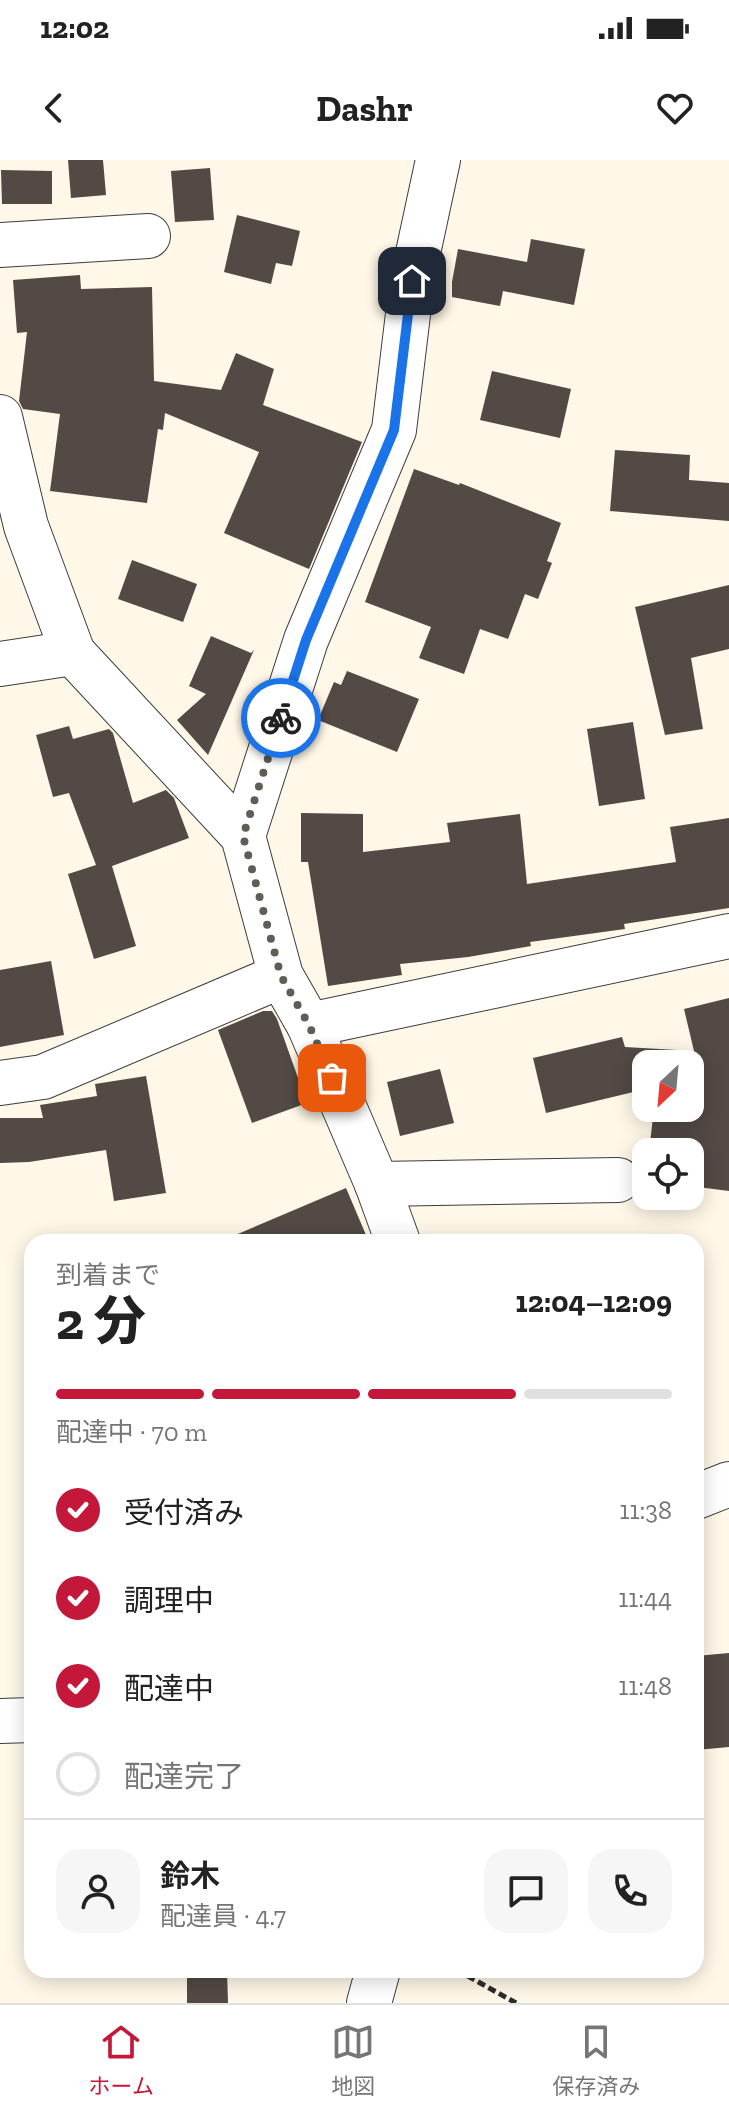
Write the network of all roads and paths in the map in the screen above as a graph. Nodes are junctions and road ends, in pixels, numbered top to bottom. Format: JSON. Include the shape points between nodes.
{"nodes":[{"id":1,"x":438,"y":160,"type":"edge"},
{"id":2,"x":148,"y":236,"type":"dead end"},
{"id":3,"x":0,"y":245,"type":"edge"},
{"id":4,"x":0,"y":417,"type":"edge"},
{"id":5,"x":73,"y":653,"type":"junction"},
{"id":6,"x":0,"y":664,"type":"edge"},
{"id":7,"x":243,"y":836,"type":"junction"},
{"id":8,"x":729,"y":936,"type":"edge"},
{"id":9,"x":281,"y":976,"type":"junction"},
{"id":10,"x":309,"y":1025,"type":"junction"},
{"id":11,"x":0,"y":1083,"type":"edge"},
{"id":12,"x":618,"y":1180,"type":"dead end"},
{"id":13,"x":377,"y":1184,"type":"junction"},
{"id":14,"x":395,"y":1234,"type":"edge"},
{"id":15,"x":729,"y":1484,"type":"edge"},
{"id":16,"x":704,"y":1494,"type":"edge"},
{"id":17,"x":24,"y":1720,"type":"edge"},
{"id":18,"x":0,"y":1721,"type":"edge"},
{"id":19,"x":376,"y":1978,"type":"edge"},
{"id":20,"x":471,"y":1978,"type":"edge"},
{"id":21,"x":369,"y":2003,"type":"edge"},
{"id":22,"x":516,"y":2003,"type":"edge"}],
"edges":[{"from":1,"to":7,"type":"street","via":[[412,281],[394,430],[306,640]]},
{"from":2,"to":3,"type":"street"},
{"from":4,"to":5,"type":"street","via":[[26,526]]},
{"from":5,"to":6,"type":"street"},
{"from":5,"to":7,"type":"street"},
{"from":7,"to":9,"type":"street"},
{"from":8,"to":10,"type":"street"},
{"from":9,"to":10,"type":"street"},
{"from":9,"to":11,"type":"street","via":[[43,1077]]},
{"from":10,"to":13,"type":"street"},
{"from":12,"to":13,"type":"street"},
{"from":13,"to":14,"type":"street"},
{"from":15,"to":16,"type":"street"},
{"from":17,"to":18,"type":"street"},
{"from":19,"to":21,"type":"street"},
{"from":20,"to":22,"type":"path"}]}
